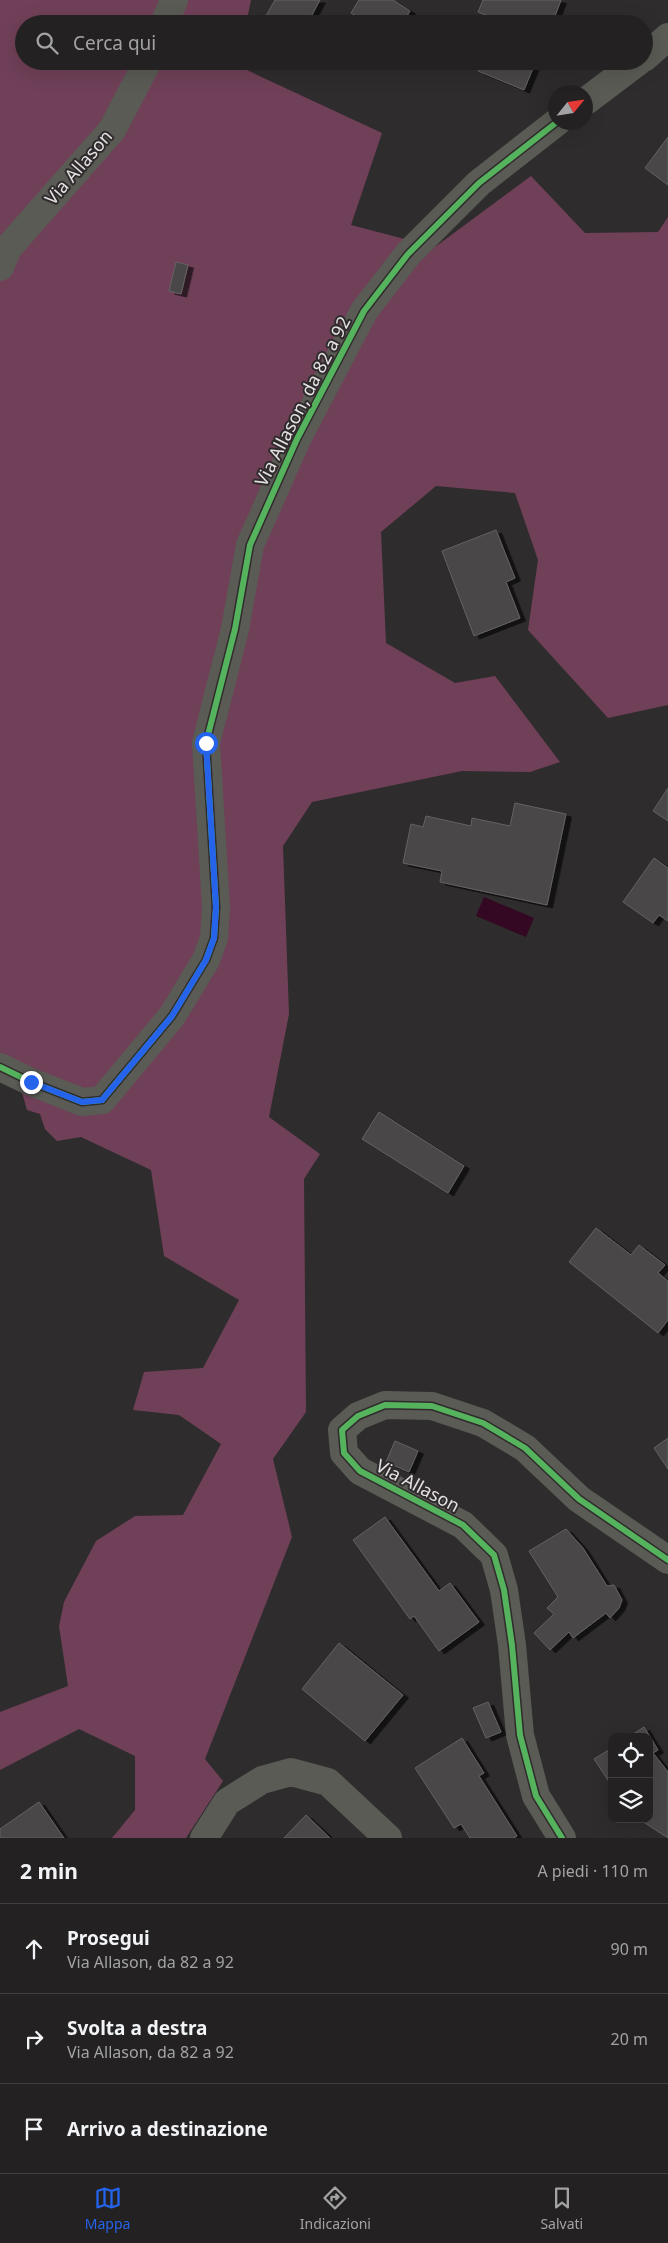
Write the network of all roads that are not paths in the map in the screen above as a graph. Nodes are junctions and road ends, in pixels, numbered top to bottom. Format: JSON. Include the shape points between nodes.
{"nodes":[{"id":1,"x":174,"y":0,"type":"edge"},
{"id":2,"x":168,"y":15,"type":"edge"},
{"id":3,"x":668,"y":37,"type":"edge"},
{"id":4,"x":653,"y":50,"type":"edge"},
{"id":5,"x":143,"y":70,"type":"edge"},
{"id":6,"x":627,"y":70,"type":"edge"},
{"id":7,"x":593,"y":96,"type":"edge"},
{"id":8,"x":548,"y":129,"type":"edge"},
{"id":9,"x":0,"y":268,"type":"edge"},
{"id":10,"x":0,"y":1067,"type":"edge"},
{"id":11,"x":668,"y":1560,"type":"edge"},
{"id":12,"x":204,"y":1838,"type":"edge"},
{"id":13,"x":388,"y":1838,"type":"edge"},
{"id":14,"x":562,"y":1838,"type":"edge"}],
"edges":[{"from":1,"to":2,"type":"street"},
{"from":3,"to":4,"type":"street"},
{"from":5,"to":9,"type":"street","name":"Via Allason","via":[[112,130],[8,248]]},
{"from":6,"to":7,"type":"street"},
{"from":8,"to":10,"type":"street","name":"Via Allason, da 82 a 92","via":[[479,184],[408,254],[364,311],[297,439],[250,545],[235,629],[206,743],[216,907],[214,938],[206,960],[172,1016],[102,1100],[82,1102]]},
{"from":11,"to":14,"type":"street","name":"Via Allason","via":[[579,1499],[525,1448],[483,1423],[432,1406],[386,1405],[358,1416],[342,1430],[344,1453],[360,1471],[463,1526],[494,1555],[504,1590],[512,1645],[520,1735],[536,1796]]},
{"from":12,"to":13,"type":"street","via":[[227,1802],[262,1780],[291,1772],[328,1782]]}]}
